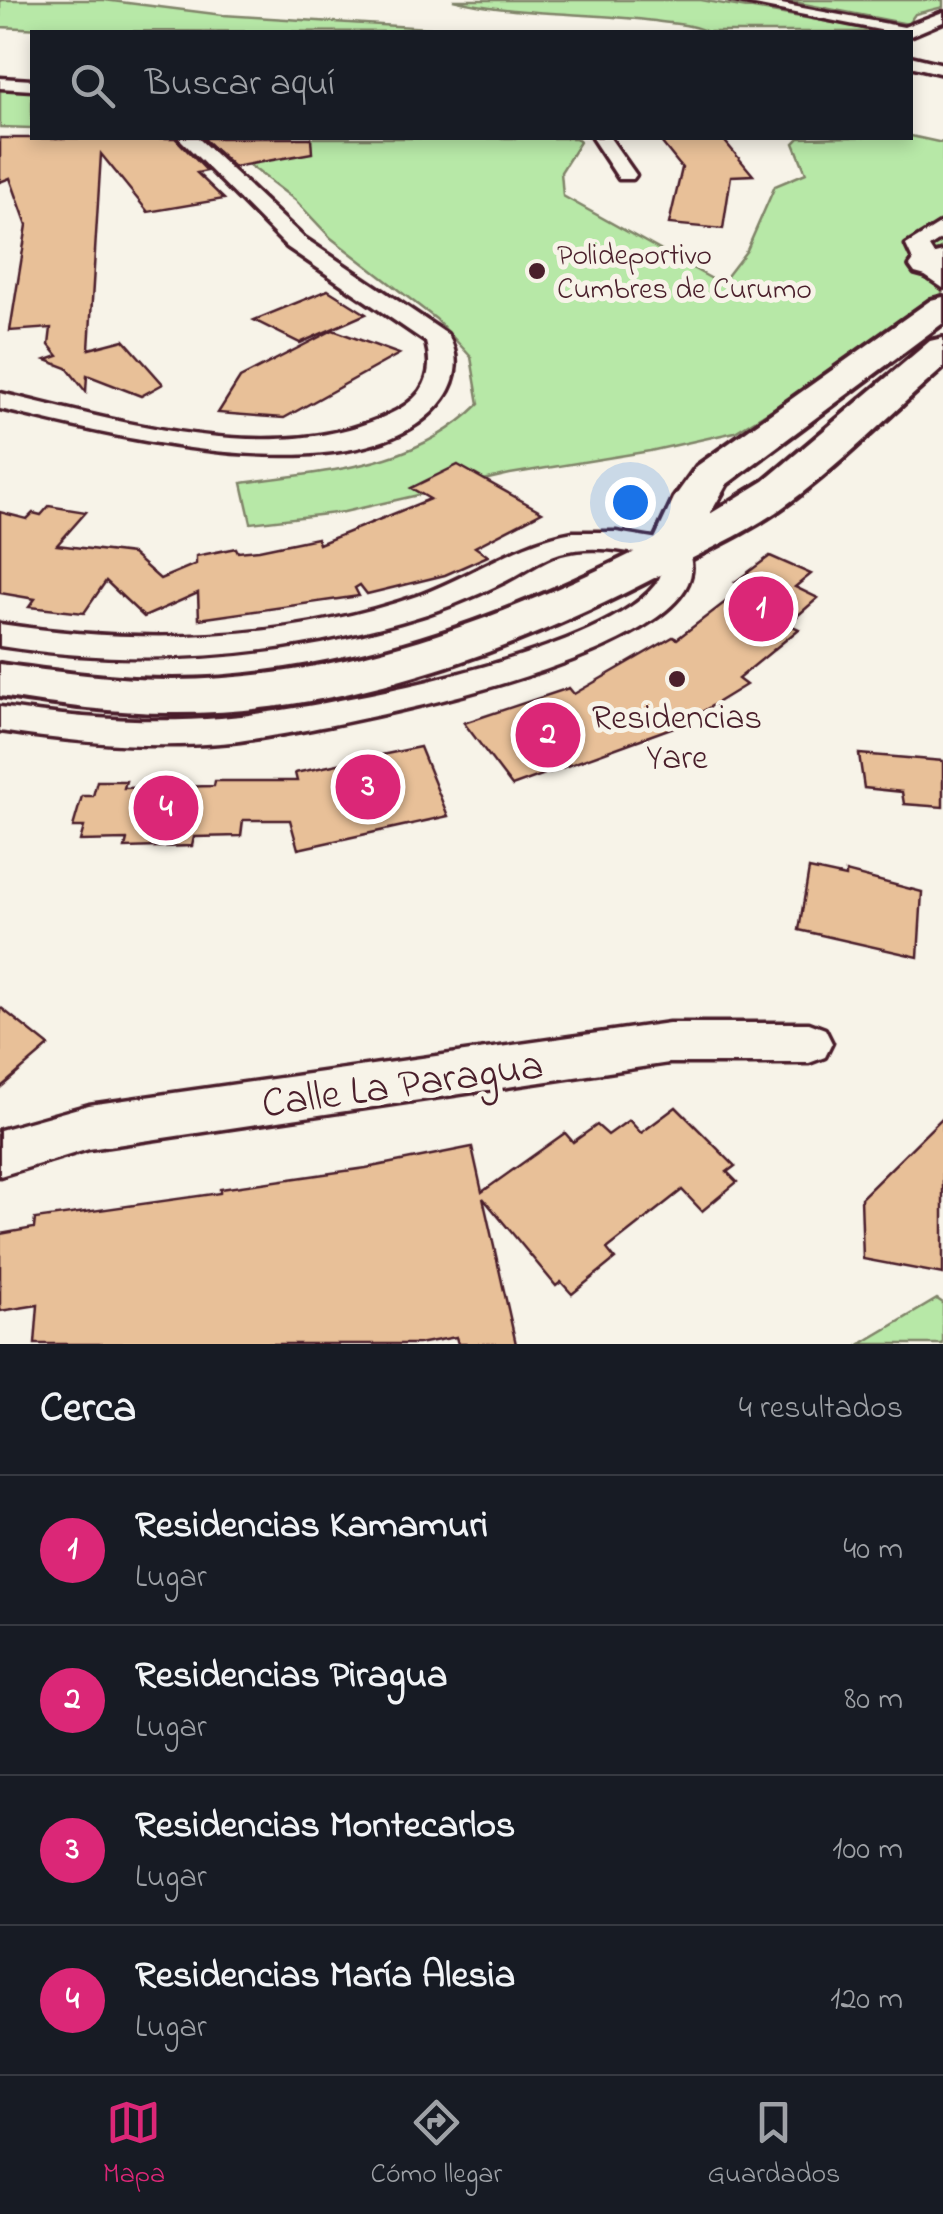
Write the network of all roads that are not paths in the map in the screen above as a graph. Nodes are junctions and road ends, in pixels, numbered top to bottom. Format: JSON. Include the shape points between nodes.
{"nodes":[{"id":1,"x":737,"y":0,"type":"edge"},
{"id":2,"x":943,"y":17,"type":"edge"},
{"id":3,"x":895,"y":30,"type":"edge"},
{"id":4,"x":911,"y":30,"type":"edge"},
{"id":5,"x":913,"y":62,"type":"edge"},
{"id":6,"x":943,"y":69,"type":"edge"},
{"id":7,"x":0,"y":82,"type":"edge"},
{"id":8,"x":30,"y":85,"type":"edge"},
{"id":9,"x":190,"y":140,"type":"edge"},
{"id":10,"x":602,"y":140,"type":"edge"},
{"id":11,"x":626,"y":175,"type":"dead end"},
{"id":12,"x":943,"y":228,"type":"edge"},
{"id":13,"x":937,"y":270,"type":"edge"},
{"id":14,"x":943,"y":307,"type":"edge"},
{"id":15,"x":943,"y":349,"type":"edge"},
{"id":16,"x":0,"y":401,"type":"edge"},
{"id":17,"x":672,"y":550,"type":"junction"},
{"id":18,"x":0,"y":635,"type":"edge"},
{"id":19,"x":0,"y":680,"type":"edge"},
{"id":20,"x":0,"y":719,"type":"edge"},
{"id":21,"x":809,"y":1043,"type":"dead end"},
{"id":22,"x":0,"y":1153,"type":"edge"}],
"edges":[{"from":1,"to":3,"type":"street"},
{"from":2,"to":4,"type":"street"},
{"from":5,"to":6,"type":"street"},
{"from":7,"to":8,"type":"street"},
{"from":9,"to":16,"type":"street","via":[[294,242],[438,339],[444,378],[430,400],[378,430],[336,441],[240,448]]},
{"from":10,"to":11,"type":"street"},
{"from":12,"to":13,"type":"street","via":[[917,245]]},
{"from":14,"to":17,"type":"main road","via":[[712,475]]},
{"from":15,"to":17,"type":"main road","via":[[764,502]]},
{"from":17,"to":18,"type":"street","via":[[559,544],[450,594],[369,620],[207,646],[110,649]]},
{"from":17,"to":19,"type":"main road","via":[[497,633],[314,684],[141,696]]},
{"from":17,"to":20,"type":"street","via":[[675,582],[636,616],[533,664],[400,700],[223,731],[112,732]]},
{"from":21,"to":22,"type":"street","name":"Calle La Paragua","via":[[669,1043],[89,1127]]}]}
